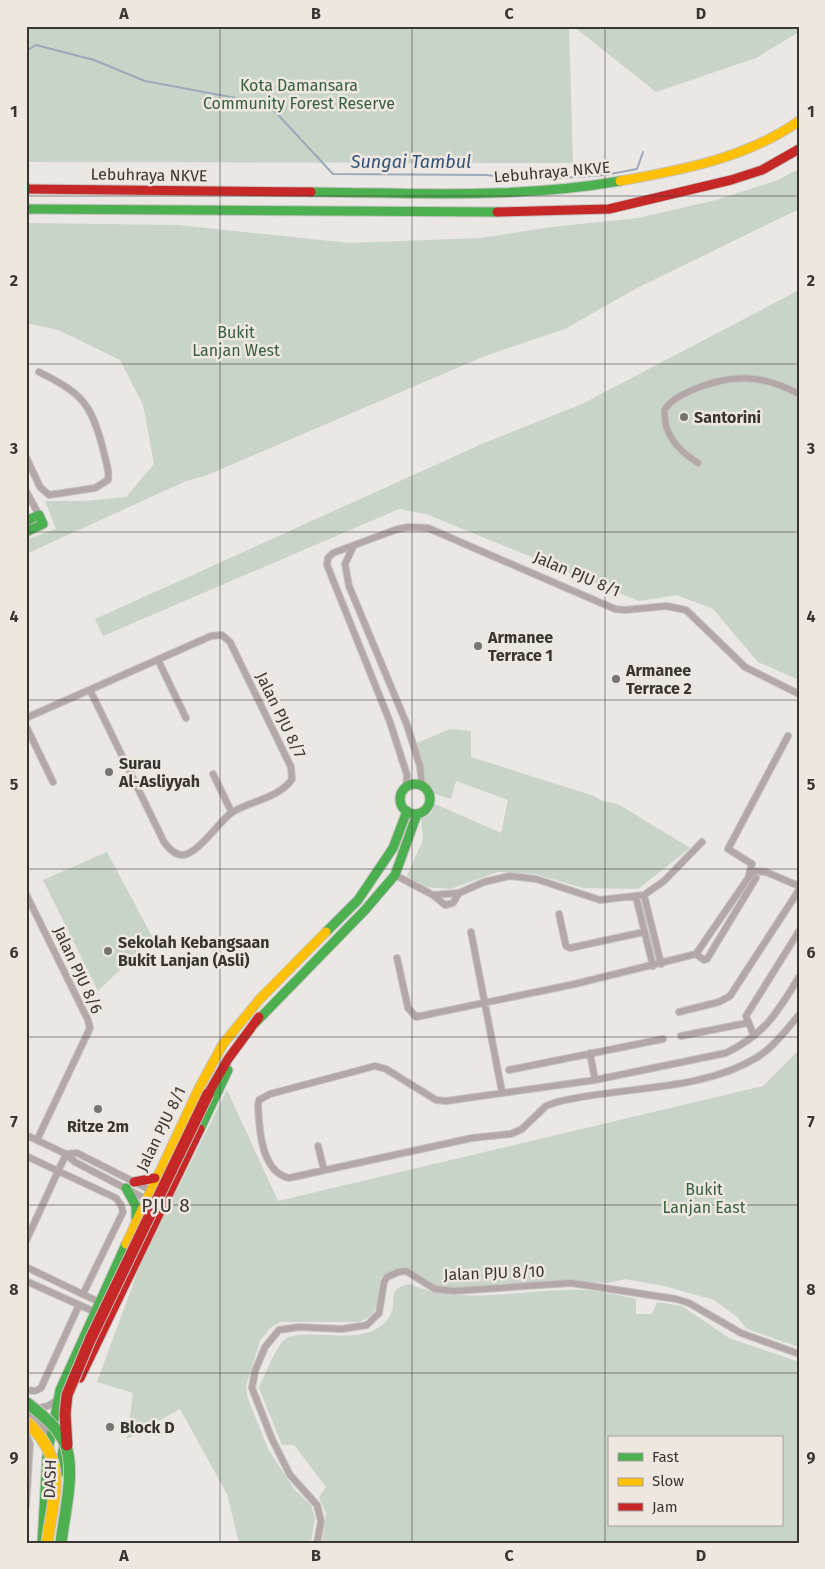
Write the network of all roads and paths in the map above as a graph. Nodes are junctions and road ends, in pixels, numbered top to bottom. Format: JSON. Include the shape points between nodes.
{"nodes":[{"id":1,"x":799,"y":121,"type":"edge"},
{"id":2,"x":799,"y":149,"type":"edge"},
{"id":3,"x":26,"y":189,"type":"edge"},
{"id":4,"x":26,"y":209,"type":"edge"},
{"id":5,"x":39,"y":372,"type":"dead end"},
{"id":6,"x":799,"y":394,"type":"edge"},
{"id":7,"x":26,"y":457,"type":"edge"},
{"id":8,"x":698,"y":462,"type":"dead end"},
{"id":9,"x":26,"y":491,"type":"edge"},
{"id":10,"x":30,"y":522,"type":"edge"},
{"id":11,"x":353,"y":547,"type":"junction"},
{"id":12,"x":349,"y":586,"type":"junction"},
{"id":13,"x":336,"y":592,"type":"junction"},
{"id":14,"x":158,"y":660,"type":"junction"},
{"id":15,"x":90,"y":690,"type":"junction"},
{"id":16,"x":799,"y":694,"type":"edge"},
{"id":17,"x":26,"y":718,"type":"edge"},
{"id":18,"x":186,"y":718,"type":"dead end"},
{"id":19,"x":26,"y":726,"type":"edge"},
{"id":20,"x":788,"y":736,"type":"dead end"},
{"id":21,"x":213,"y":774,"type":"dead end"},
{"id":22,"x":53,"y":782,"type":"dead end"},
{"id":23,"x":422,"y":786,"type":"junction"},
{"id":24,"x":406,"y":787,"type":"junction"},
{"id":25,"x":232,"y":813,"type":"junction"},
{"id":26,"x":412,"y":813,"type":"junction"},
{"id":27,"x":702,"y":842,"type":"dead end"},
{"id":28,"x":749,"y":874,"type":"junction"},
{"id":29,"x":395,"y":875,"type":"junction"},
{"id":30,"x":756,"y":878,"type":"dead end"},
{"id":31,"x":799,"y":886,"type":"edge"},
{"id":32,"x":799,"y":890,"type":"edge"},
{"id":33,"x":460,"y":893,"type":"junction"},
{"id":34,"x":26,"y":894,"type":"edge"},
{"id":35,"x":434,"y":895,"type":"junction"},
{"id":36,"x":644,"y":895,"type":"junction"},
{"id":37,"x":636,"y":897,"type":"junction"},
{"id":38,"x":29,"y":906,"type":"edge"},
{"id":39,"x":559,"y":914,"type":"dead end"},
{"id":40,"x":799,"y":931,"type":"edge"},
{"id":41,"x":471,"y":932,"type":"dead end"},
{"id":42,"x":644,"y":932,"type":"junction"},
{"id":43,"x":311,"y":954,"type":"junction"},
{"id":44,"x":696,"y":954,"type":"junction"},
{"id":45,"x":397,"y":958,"type":"dead end"},
{"id":46,"x":661,"y":964,"type":"junction"},
{"id":47,"x":653,"y":966,"type":"junction"},
{"id":48,"x":799,"y":977,"type":"edge"},
{"id":49,"x":485,"y":1004,"type":"junction"},
{"id":50,"x":678,"y":1012,"type":"dead end"},
{"id":51,"x":799,"y":1015,"type":"edge"},
{"id":52,"x":259,"y":1017,"type":"junction"},
{"id":53,"x":747,"y":1023,"type":"junction"},
{"id":54,"x":681,"y":1036,"type":"dead end"},
{"id":55,"x":754,"y":1036,"type":"junction"},
{"id":56,"x":663,"y":1039,"type":"dead end"},
{"id":57,"x":590,"y":1054,"type":"junction"},
{"id":58,"x":509,"y":1070,"type":"dead end"},
{"id":59,"x":596,"y":1080,"type":"junction"},
{"id":60,"x":502,"y":1092,"type":"junction"},
{"id":61,"x":26,"y":1135,"type":"edge"},
{"id":62,"x":37,"y":1140,"type":"junction"},
{"id":63,"x":318,"y":1146,"type":"dead end"},
{"id":64,"x":66,"y":1154,"type":"junction"},
{"id":65,"x":26,"y":1156,"type":"edge"},
{"id":66,"x":324,"y":1170,"type":"junction"},
{"id":67,"x":58,"y":1171,"type":"junction"},
{"id":68,"x":155,"y":1178,"type":"junction"},
{"id":69,"x":130,"y":1185,"type":"junction"},
{"id":70,"x":148,"y":1194,"type":"junction"},
{"id":71,"x":163,"y":1203,"type":"junction"},
{"id":72,"x":136,"y":1223,"type":"junction"},
{"id":73,"x":27,"y":1237,"type":"edge"},
{"id":74,"x":26,"y":1268,"type":"edge"},
{"id":75,"x":26,"y":1281,"type":"edge"},
{"id":76,"x":82,"y":1294,"type":"junction"},
{"id":77,"x":78,"y":1305,"type":"junction"},
{"id":78,"x":97,"y":1307,"type":"junction"},
{"id":79,"x":799,"y":1354,"type":"edge"},
{"id":80,"x":26,"y":1390,"type":"edge"},
{"id":81,"x":57,"y":1400,"type":"junction"},
{"id":82,"x":26,"y":1402,"type":"edge"},
{"id":83,"x":26,"y":1407,"type":"edge"},
{"id":84,"x":26,"y":1414,"type":"edge"},
{"id":85,"x":26,"y":1421,"type":"edge"},
{"id":86,"x":26,"y":1434,"type":"edge"},
{"id":87,"x":50,"y":1440,"type":"junction"},
{"id":88,"x":67,"y":1445,"type":"junction"},
{"id":89,"x":26,"y":1506,"type":"edge"},
{"id":90,"x":42,"y":1543,"type":"edge"},
{"id":91,"x":47,"y":1543,"type":"edge"},
{"id":92,"x":54,"y":1543,"type":"edge"},
{"id":93,"x":61,"y":1543,"type":"edge"},
{"id":94,"x":317,"y":1543,"type":"edge"}],
"edges":[{"from":1,"to":3,"type":"main road","name":"Lebuhraya NKVE","via":[[780,135],[744,151],[661,173],[555,191],[498,194]]},
{"from":2,"to":4,"type":"main road","via":[[762,170],[731,180],[609,209],[498,212]]},
{"from":5,"to":7,"type":"street","via":[[72,390],[85,403],[98,429],[108,480],[95,488],[50,495],[40,487]]},
{"from":6,"to":8,"type":"street","via":[[766,381],[729,378],[705,385],[668,404],[664,416],[667,432],[677,446]]},
{"from":9,"to":10,"type":"street"},
{"from":11,"to":12,"type":"street","via":[[345,564]]},
{"from":11,"to":13,"type":"street","name":"Jalan PJU 8/1","via":[[328,558]]},
{"from":11,"to":16,"type":"street","name":"Jalan PJU 8/1","via":[[394,530],[428,528],[615,609],[676,607],[693,616],[745,667]]},
{"from":12,"to":13,"type":"street"},
{"from":12,"to":23,"type":"street","via":[[407,724],[420,766]]},
{"from":13,"to":24,"type":"street","name":"Jalan PJU 8/1","via":[[390,722],[407,775]]},
{"from":14,"to":15,"type":"street","name":"Jalan PJU 8/7"},
{"from":14,"to":18,"type":"street"},
{"from":14,"to":25,"type":"street","name":"Jalan PJU 8/7","via":[[216,634],[227,637],[291,767],[293,774],[289,784]]},
{"from":15,"to":17,"type":"street","name":"Jalan PJU 8/7"},
{"from":15,"to":25,"type":"street","name":"Jalan PJU 8/7","via":[[169,848],[178,854],[187,854]]},
{"from":19,"to":22,"type":"street"},
{"from":20,"to":28,"type":"street","via":[[728,849],[752,864]]},
{"from":21,"to":25,"type":"street"},
{"from":23,"to":24,"type":"main road"},
{"from":23,"to":26,"type":"main road","via":[[430,802],[425,810]]},
{"from":24,"to":26,"type":"main road","via":[[400,802]]},
{"from":26,"to":29,"type":"main road","name":"Jalan PJU 8/1"},
{"from":26,"to":43,"type":"main road","name":"Jalan PJU 8/1","via":[[358,900]]},
{"from":27,"to":36,"type":"street"},
{"from":28,"to":31,"type":"street","via":[[761,870]]},
{"from":28,"to":44,"type":"street"},
{"from":29,"to":35,"type":"street"},
{"from":29,"to":43,"type":"main road","name":"Jalan PJU 8/1","via":[[365,910]]},
{"from":30,"to":44,"type":"street","via":[[707,959]]},
{"from":32,"to":50,"type":"street","via":[[730,996]]},
{"from":33,"to":35,"type":"street"},
{"from":33,"to":35,"type":"street","via":[[449,905],[440,903]]},
{"from":33,"to":37,"type":"street","via":[[484,882],[510,876],[536,879],[600,900]]},
{"from":34,"to":38,"type":"street","name":"Jalan PJU 8/6"},
{"from":36,"to":37,"type":"street"},
{"from":36,"to":46,"type":"street"},
{"from":37,"to":42,"type":"street"},
{"from":38,"to":62,"type":"street","name":"Jalan PJU 8/6","via":[[90,1028]]},
{"from":39,"to":42,"type":"street","via":[[566,946],[570,948]]},
{"from":40,"to":53,"type":"street","via":[[746,1016]]},
{"from":41,"to":49,"type":"street"},
{"from":42,"to":47,"type":"street"},
{"from":43,"to":52,"type":"main road","name":"Jalan PJU 8/1"},
{"from":43,"to":68,"type":"main road","name":"Jalan PJU 8/1","via":[[259,1000],[223,1044]]},
{"from":44,"to":46,"type":"street"},
{"from":45,"to":49,"type":"street","via":[[408,1008],[416,1017]]},
{"from":46,"to":47,"type":"street"},
{"from":47,"to":49,"type":"street"},
{"from":48,"to":55,"type":"street","via":[[775,1017]]},
{"from":49,"to":60,"type":"street"},
{"from":51,"to":66,"type":"street","via":[[755,1059],[710,1076],[572,1098],[546,1106],[522,1129],[511,1134],[472,1138]]},
{"from":52,"to":71,"type":"main road","name":"Jalan PJU 8/1","via":[[217,1091]]},
{"from":52,"to":88,"type":"main road","bridge":true,"via":[[228,1059],[208,1094],[90,1340],[67,1395]]},
{"from":53,"to":54,"type":"street"},
{"from":53,"to":55,"type":"street"},
{"from":55,"to":59,"type":"street","via":[[726,1052]]},
{"from":56,"to":57,"type":"street"},
{"from":57,"to":58,"type":"street"},
{"from":57,"to":59,"type":"street"},
{"from":59,"to":60,"type":"street"},
{"from":60,"to":66,"type":"street","via":[[436,1100],[375,1066],[270,1094],[259,1100],[258,1112],[266,1154],[276,1173],[289,1178]]},
{"from":61,"to":62,"type":"street"},
{"from":62,"to":64,"type":"street"},
{"from":63,"to":66,"type":"street"},
{"from":64,"to":67,"type":"street"},
{"from":64,"to":69,"type":"street","via":[[75,1162]]},
{"from":64,"to":69,"type":"street","via":[[78,1153]]},
{"from":65,"to":67,"type":"street"},
{"from":67,"to":73,"type":"street"},
{"from":67,"to":76,"type":"street","via":[[116,1198],[123,1212]]},
{"from":68,"to":69,"type":"main road"},
{"from":68,"to":70,"type":"main road","name":"Jalan PJU 8/1"},
{"from":69,"to":70,"type":"street"},
{"from":69,"to":70,"type":"street"},
{"from":69,"to":72,"type":"main road","via":[[136,1206]]},
{"from":70,"to":71,"type":"street"},
{"from":70,"to":72,"type":"main road","name":"Jalan PJU 8/1"},
{"from":71,"to":92,"type":"main road","name":"Jalan PJU 8/1","via":[[73,1395],[58,1475]]},
{"from":72,"to":78,"type":"main road","name":"Jalan PJU 8/1"},
{"from":74,"to":76,"type":"street"},
{"from":75,"to":77,"type":"street"},
{"from":76,"to":78,"type":"street"},
{"from":77,"to":78,"type":"street"},
{"from":77,"to":80,"type":"street","via":[[41,1388],[35,1392]]},
{"from":78,"to":81,"type":"main road","name":"Jalan PJU 8/1"},
{"from":79,"to":94,"type":"street","name":"Jalan PJU 8/10","via":[[741,1333],[676,1299],[572,1283],[454,1291],[434,1289],[406,1271],[398,1272],[384,1282],[379,1313],[367,1325],[342,1329],[279,1330],[269,1339],[255,1371],[252,1388],[282,1460],[294,1482],[318,1505],[321,1521]]},
{"from":81,"to":83,"type":"street","via":[[41,1409]]},
{"from":81,"to":87,"type":"main road","name":"Jalan PJU 8/1"},
{"from":82,"to":88,"type":"main road","name":"DASH","bridge":true,"via":[[51,1422]]},
{"from":84,"to":87,"type":"street","via":[[40,1423]]},
{"from":85,"to":91,"type":"main road","name":"DASH","bridge":true,"via":[[39,1431],[53,1452],[56,1477]]},
{"from":86,"to":89,"type":"street","via":[[30,1444]]},
{"from":87,"to":90,"type":"main road","name":"Jalan PJU 8/1"},
{"from":88,"to":93,"type":"main road","name":"DASH","bridge":true,"via":[[68,1475]]}]}
